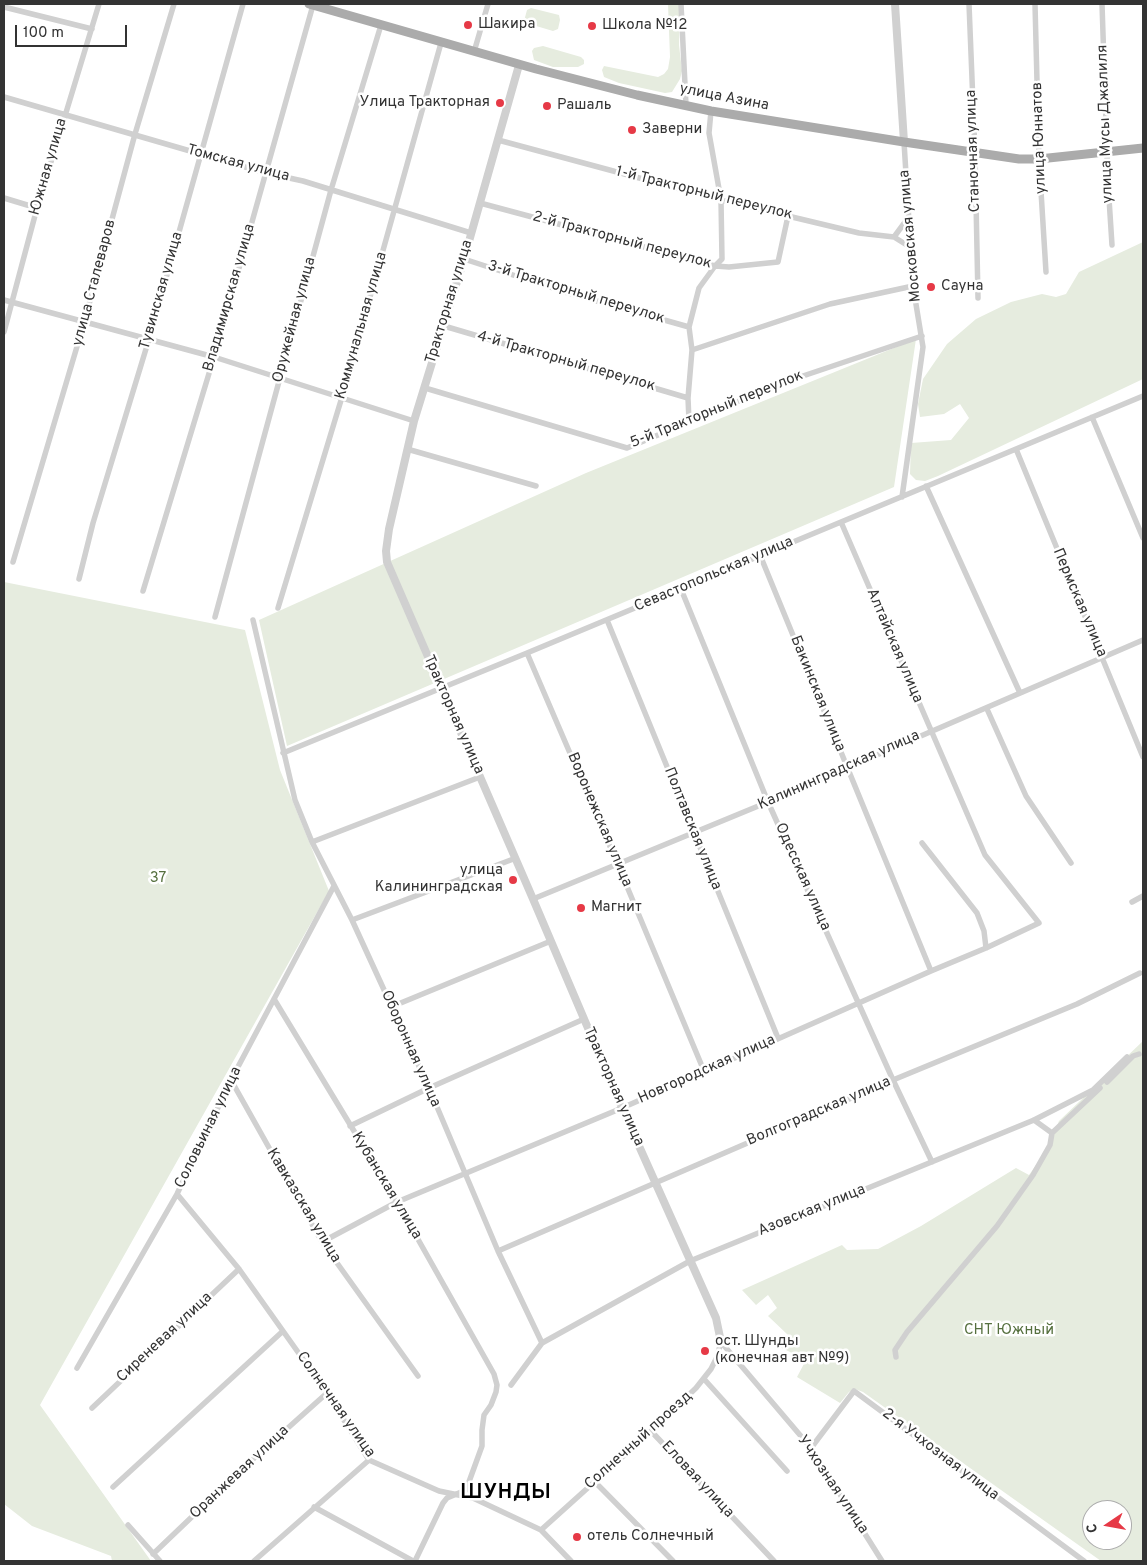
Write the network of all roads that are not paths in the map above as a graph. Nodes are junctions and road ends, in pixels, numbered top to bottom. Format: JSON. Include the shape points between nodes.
{"nodes":[{"id":1,"x":99,"y":4,"type":"edge"},
{"id":2,"x":174,"y":4,"type":"edge"},
{"id":3,"x":244,"y":4,"type":"edge"},
{"id":4,"x":311,"y":4,"type":"edge"},
{"id":5,"x":488,"y":4,"type":"edge"},
{"id":6,"x":681,"y":4,"type":"edge"},
{"id":7,"x":895,"y":4,"type":"edge"},
{"id":8,"x":969,"y":4,"type":"edge"},
{"id":9,"x":1035,"y":4,"type":"edge"},
{"id":10,"x":1102,"y":4,"type":"edge"},
{"id":11,"x":4,"y":7,"type":"edge"},
{"id":12,"x":380,"y":25,"type":"junction"},
{"id":13,"x":92,"y":29,"type":"junction"},
{"id":14,"x":441,"y":43,"type":"junction"},
{"id":15,"x":474,"y":52,"type":"junction"},
{"id":16,"x":519,"y":65,"type":"junction"},
{"id":17,"x":4,"y":97,"type":"edge"},
{"id":18,"x":686,"y":105,"type":"junction"},
{"id":19,"x":711,"y":111,"type":"junction"},
{"id":20,"x":64,"y":115,"type":"junction"},
{"id":21,"x":135,"y":134,"type":"junction"},
{"id":22,"x":498,"y":140,"type":"junction"},
{"id":23,"x":904,"y":142,"type":"junction"},
{"id":24,"x":1143,"y":148,"type":"edge"},
{"id":25,"x":975,"y":153,"type":"junction"},
{"id":26,"x":1106,"y":153,"type":"junction"},
{"id":27,"x":200,"y":154,"type":"junction"},
{"id":28,"x":1040,"y":159,"type":"junction"},
{"id":29,"x":266,"y":173,"type":"junction"},
{"id":30,"x":331,"y":190,"type":"junction"},
{"id":31,"x":4,"y":198,"type":"edge"},
{"id":32,"x":721,"y":200,"type":"junction"},
{"id":33,"x":480,"y":203,"type":"junction"},
{"id":34,"x":37,"y":208,"type":"junction"},
{"id":35,"x":395,"y":208,"type":"junction"},
{"id":36,"x":788,"y":216,"type":"junction"},
{"id":37,"x":908,"y":218,"type":"junction"},
{"id":38,"x":471,"y":233,"type":"junction"},
{"id":39,"x":894,"y":237,"type":"junction"},
{"id":40,"x":1112,"y":244,"type":"dead end"},
{"id":41,"x":910,"y":248,"type":"junction"},
{"id":42,"x":464,"y":259,"type":"junction"},
{"id":43,"x":715,"y":266,"type":"junction"},
{"id":44,"x":1046,"y":272,"type":"dead end"},
{"id":45,"x":913,"y":286,"type":"junction"},
{"id":46,"x":978,"y":298,"type":"dead end"},
{"id":47,"x":4,"y":300,"type":"edge"},
{"id":48,"x":12,"y":303,"type":"junction"},
{"id":49,"x":84,"y":323,"type":"junction"},
{"id":50,"x":444,"y":326,"type":"junction"},
{"id":51,"x":689,"y":327,"type":"junction"},
{"id":52,"x":4,"y":332,"type":"edge"},
{"id":53,"x":922,"y":336,"type":"junction"},
{"id":54,"x":149,"y":339,"type":"junction"},
{"id":55,"x":692,"y":350,"type":"junction"},
{"id":56,"x":214,"y":357,"type":"junction"},
{"id":57,"x":279,"y":378,"type":"junction"},
{"id":58,"x":424,"y":388,"type":"junction"},
{"id":59,"x":1143,"y":396,"type":"edge"},
{"id":60,"x":342,"y":397,"type":"junction"},
{"id":61,"x":688,"y":398,"type":"junction"},
{"id":62,"x":1092,"y":417,"type":"junction"},
{"id":63,"x":414,"y":421,"type":"junction"},
{"id":64,"x":689,"y":422,"type":"junction"},
{"id":65,"x":407,"y":449,"type":"junction"},
{"id":66,"x":1016,"y":449,"type":"junction"},
{"id":67,"x":536,"y":486,"type":"dead end"},
{"id":68,"x":926,"y":486,"type":"junction"},
{"id":69,"x":902,"y":496,"type":"junction"},
{"id":70,"x":841,"y":522,"type":"junction"},
{"id":71,"x":1143,"y":538,"type":"edge"},
{"id":72,"x":760,"y":556,"type":"junction"},
{"id":73,"x":13,"y":562,"type":"dead end"},
{"id":74,"x":79,"y":579,"type":"dead end"},
{"id":75,"x":681,"y":589,"type":"junction"},
{"id":76,"x":143,"y":591,"type":"dead end"},
{"id":77,"x":278,"y":608,"type":"dead end"},
{"id":78,"x":215,"y":618,"type":"dead end"},
{"id":79,"x":253,"y":620,"type":"dead end"},
{"id":80,"x":607,"y":620,"type":"junction"},
{"id":81,"x":1143,"y":640,"type":"edge"},
{"id":82,"x":527,"y":653,"type":"junction"},
{"id":83,"x":1102,"y":658,"type":"junction"},
{"id":84,"x":441,"y":688,"type":"junction"},
{"id":85,"x":1020,"y":693,"type":"junction"},
{"id":86,"x":987,"y":709,"type":"junction"},
{"id":87,"x":931,"y":731,"type":"junction"},
{"id":88,"x":283,"y":753,"type":"junction"},
{"id":89,"x":1143,"y":757,"type":"edge"},
{"id":90,"x":847,"y":768,"type":"junction"},
{"id":91,"x":480,"y":777,"type":"junction"},
{"id":92,"x":768,"y":802,"type":"junction"},
{"id":93,"x":694,"y":832,"type":"junction"},
{"id":94,"x":312,"y":842,"type":"junction"},
{"id":95,"x":922,"y":843,"type":"dead end"},
{"id":96,"x":516,"y":858,"type":"junction"},
{"id":97,"x":1071,"y":862,"type":"dead end"},
{"id":98,"x":618,"y":865,"type":"junction"},
{"id":99,"x":334,"y":886,"type":"junction"},
{"id":100,"x":1143,"y":896,"type":"edge"},
{"id":101,"x":534,"y":898,"type":"junction"},
{"id":102,"x":1132,"y":902,"type":"dead end"},
{"id":103,"x":352,"y":920,"type":"junction"},
{"id":104,"x":1039,"y":923,"type":"joint"},
{"id":105,"x":551,"y":941,"type":"junction"},
{"id":106,"x":986,"y":948,"type":"junction"},
{"id":107,"x":930,"y":971,"type":"junction"},
{"id":108,"x":1140,"y":973,"type":"dead end"},
{"id":109,"x":274,"y":999,"type":"junction"},
{"id":110,"x":858,"y":1003,"type":"junction"},
{"id":111,"x":391,"y":1007,"type":"junction"},
{"id":112,"x":584,"y":1019,"type":"junction"},
{"id":113,"x":778,"y":1038,"type":"junction"},
{"id":114,"x":1139,"y":1054,"type":"dead end"},
{"id":115,"x":1127,"y":1057,"type":"dead end"},
{"id":116,"x":704,"y":1071,"type":"junction"},
{"id":117,"x":231,"y":1080,"type":"junction"},
{"id":118,"x":893,"y":1080,"type":"junction"},
{"id":119,"x":429,"y":1088,"type":"junction"},
{"id":120,"x":622,"y":1108,"type":"junction"},
{"id":121,"x":1034,"y":1120,"type":"junction"},
{"id":122,"x":350,"y":1126,"type":"junction"},
{"id":123,"x":1052,"y":1133,"type":"junction"},
{"id":124,"x":932,"y":1162,"type":"junction"},
{"id":125,"x":464,"y":1173,"type":"junction"},
{"id":126,"x":656,"y":1182,"type":"junction"},
{"id":127,"x":177,"y":1194,"type":"junction"},
{"id":128,"x":397,"y":1202,"type":"junction"},
{"id":129,"x":322,"y":1242,"type":"junction"},
{"id":130,"x":498,"y":1251,"type":"junction"},
{"id":131,"x":690,"y":1260,"type":"junction"},
{"id":132,"x":239,"y":1269,"type":"junction"},
{"id":133,"x":283,"y":1331,"type":"junction"},
{"id":134,"x":721,"y":1342,"type":"junction"},
{"id":135,"x":542,"y":1343,"type":"junction"},
{"id":136,"x":896,"y":1357,"type":"dead end"},
{"id":137,"x":78,"y":1368,"type":"dead end"},
{"id":138,"x":418,"y":1376,"type":"dead end"},
{"id":139,"x":704,"y":1379,"type":"junction"},
{"id":140,"x":511,"y":1385,"type":"dead end"},
{"id":141,"x":327,"y":1393,"type":"junction"},
{"id":142,"x":92,"y":1408,"type":"dead end"},
{"id":143,"x":652,"y":1431,"type":"junction"},
{"id":144,"x":811,"y":1448,"type":"junction"},
{"id":145,"x":369,"y":1460,"type":"junction"},
{"id":146,"x":786,"y":1471,"type":"dead end"},
{"id":147,"x":594,"y":1482,"type":"junction"},
{"id":148,"x":112,"y":1487,"type":"dead end"},
{"id":149,"x":455,"y":1493,"type":"junction"},
{"id":150,"x":314,"y":1507,"type":"junction"},
{"id":151,"x":128,"y":1525,"type":"dead end"},
{"id":152,"x":541,"y":1530,"type":"junction"},
{"id":153,"x":153,"y":1554,"type":"junction"},
{"id":154,"x":160,"y":1561,"type":"edge"},
{"id":155,"x":254,"y":1561,"type":"edge"},
{"id":156,"x":414,"y":1561,"type":"edge"},
{"id":157,"x":571,"y":1561,"type":"edge"},
{"id":158,"x":673,"y":1561,"type":"edge"},
{"id":159,"x":774,"y":1561,"type":"edge"},
{"id":160,"x":882,"y":1561,"type":"edge"},
{"id":161,"x":1084,"y":1561,"type":"edge"}],
"edges":[{"from":1,"to":13,"type":"street","name":"Южная улица"},
{"from":2,"to":21,"type":"street","name":"улица Сталеваров"},
{"from":3,"to":27,"type":"street","name":"Тувинская улица"},
{"from":4,"to":12,"type":"main road","name":"улица Азина"},
{"from":4,"to":29,"type":"street","name":"Владимирская улица"},
{"from":5,"to":15,"type":"street"},
{"from":6,"to":18,"type":"street"},
{"from":7,"to":23,"type":"street","name":"Московская улица"},
{"from":8,"to":25,"type":"street","name":"Станочная улица"},
{"from":9,"to":28,"type":"street","name":"улица Юннатов"},
{"from":10,"to":26,"type":"street","name":"улица Мусы Джалиля"},
{"from":11,"to":13,"type":"street"},
{"from":12,"to":14,"type":"main road","name":"улица Азина"},
{"from":12,"to":30,"type":"street","name":"Оружейная улица"},
{"from":13,"to":20,"type":"street","name":"Южная улица"},
{"from":14,"to":15,"type":"main road","name":"улица Азина"},
{"from":14,"to":35,"type":"street","name":"Коммунальная улица"},
{"from":15,"to":16,"type":"main road","name":"улица Азина"},
{"from":16,"to":18,"type":"main road","name":"улица Азина"},
{"from":16,"to":22,"type":"street","name":"Тракторная улица"},
{"from":17,"to":20,"type":"street","name":"Томская улица"},
{"from":18,"to":19,"type":"main road","name":"улица Азина"},
{"from":19,"to":23,"type":"main road","name":"улица Азина"},
{"from":19,"to":32,"type":"street","via":[[709,133]]},
{"from":20,"to":21,"type":"street","name":"Томская улица"},
{"from":20,"to":34,"type":"street","name":"Южная улица"},
{"from":21,"to":27,"type":"street","name":"Томская улица"},
{"from":21,"to":49,"type":"street","name":"улица Сталеваров"},
{"from":22,"to":32,"type":"street","name":"1-й Тракторный переулок"},
{"from":22,"to":33,"type":"street","name":"Тракторная улица"},
{"from":23,"to":25,"type":"main road","name":"улица Азина"},
{"from":23,"to":37,"type":"street","name":"Московская улица"},
{"from":24,"to":26,"type":"main road","name":"улица Азина"},
{"from":25,"to":28,"type":"main road","name":"улица Азина"},
{"from":25,"to":46,"type":"street","name":"Станочная улица"},
{"from":26,"to":28,"type":"main road","name":"улица Азина"},
{"from":26,"to":40,"type":"street","name":"улица Мусы Джалиля"},
{"from":27,"to":29,"type":"street","name":"Томская улица"},
{"from":27,"to":54,"type":"street","name":"Тувинская улица"},
{"from":28,"to":44,"type":"street","name":"улица Юннатов"},
{"from":29,"to":30,"type":"street","name":"Томская улица"},
{"from":29,"to":56,"type":"street","name":"Владимирская улица"},
{"from":30,"to":35,"type":"street","name":"Томская улица"},
{"from":30,"to":57,"type":"street","name":"Оружейная улица"},
{"from":31,"to":34,"type":"street"},
{"from":32,"to":36,"type":"street","name":"1-й Тракторный переулок"},
{"from":32,"to":43,"type":"street","via":[[722,259]]},
{"from":33,"to":38,"type":"street","name":"Тракторная улица"},
{"from":33,"to":43,"type":"street","name":"2-й Тракторный переулок"},
{"from":34,"to":48,"type":"street","name":"Южная улица"},
{"from":35,"to":38,"type":"street","name":"Томская улица"},
{"from":35,"to":60,"type":"street","name":"Коммунальная улица"},
{"from":36,"to":39,"type":"street","name":"1-й Тракторный переулок","via":[[859,233]]},
{"from":36,"to":43,"type":"street","name":"2-й Тракторный переулок","via":[[778,262]]},
{"from":37,"to":39,"type":"street"},
{"from":37,"to":41,"type":"street","name":"Московская улица"},
{"from":38,"to":42,"type":"street","name":"Тракторная улица"},
{"from":39,"to":41,"type":"street","name":"1-й Тракторный переулок"},
{"from":41,"to":45,"type":"street","name":"Московская улица"},
{"from":42,"to":50,"type":"street","name":"Тракторная улица"},
{"from":42,"to":51,"type":"street","name":"3-й Тракторный переулок"},
{"from":43,"to":51,"type":"street","via":[[699,288]]},
{"from":45,"to":53,"type":"street","name":"Московская улица"},
{"from":45,"to":55,"type":"street","via":[[830,304]]},
{"from":47,"to":48,"type":"street"},
{"from":48,"to":49,"type":"street"},
{"from":48,"to":52,"type":"street","name":"Южная улица"},
{"from":49,"to":54,"type":"street"},
{"from":49,"to":73,"type":"street","name":"улица Сталеваров"},
{"from":50,"to":58,"type":"street","name":"Тракторная улица"},
{"from":50,"to":61,"type":"street","name":"4-й Тракторный переулок"},
{"from":51,"to":55,"type":"street"},
{"from":53,"to":64,"type":"street","name":"5-й Тракторный переулок","via":[[782,383]]},
{"from":53,"to":69,"type":"street","name":"Московская улица"},
{"from":54,"to":56,"type":"street"},
{"from":54,"to":74,"type":"street","name":"Тувинская улица"},
{"from":55,"to":61,"type":"street"},
{"from":56,"to":57,"type":"street"},
{"from":56,"to":76,"type":"street","name":"Владимирская улица"},
{"from":57,"to":60,"type":"street"},
{"from":57,"to":78,"type":"street","name":"Оружейная улица"},
{"from":58,"to":63,"type":"street","name":"Тракторная улица"},
{"from":58,"to":64,"type":"street","name":"5-й Тракторный переулок","via":[[628,448]]},
{"from":59,"to":62,"type":"street","name":"Севастопольская улица"},
{"from":60,"to":63,"type":"street"},
{"from":60,"to":77,"type":"street","name":"Коммунальная улица"},
{"from":61,"to":64,"type":"street"},
{"from":62,"to":66,"type":"street","name":"Севастопольская улица"},
{"from":62,"to":71,"type":"street"},
{"from":63,"to":65,"type":"street","name":"Тракторная улица"},
{"from":65,"to":67,"type":"street"},
{"from":65,"to":84,"type":"street","name":"Тракторная улица","via":[[388,529],[387,562]]},
{"from":66,"to":68,"type":"street","name":"Севастопольская улица"},
{"from":66,"to":83,"type":"street","name":"Пермская улица"},
{"from":68,"to":69,"type":"street","name":"Севастопольская улица"},
{"from":68,"to":85,"type":"street"},
{"from":69,"to":70,"type":"street","name":"Севастопольская улица"},
{"from":70,"to":72,"type":"street","name":"Севастопольская улица"},
{"from":70,"to":87,"type":"street","name":"Алтайская улица"},
{"from":72,"to":75,"type":"street","name":"Севастопольская улица"},
{"from":72,"to":90,"type":"street","name":"Бакинская улица"},
{"from":75,"to":80,"type":"street","name":"Севастопольская улица"},
{"from":75,"to":92,"type":"street","name":"Одесская улица"},
{"from":79,"to":88,"type":"street","name":"Оборонная улица"},
{"from":80,"to":82,"type":"street","name":"Севастопольская улица"},
{"from":80,"to":93,"type":"street","name":"Полтавская улица"},
{"from":81,"to":83,"type":"street","name":"Калининградская улица"},
{"from":82,"to":84,"type":"street","name":"Севастопольская улица"},
{"from":82,"to":98,"type":"street","name":"Воронежская улица"},
{"from":83,"to":85,"type":"street","name":"Калининградская улица"},
{"from":83,"to":89,"type":"street","name":"Пермская улица"},
{"from":84,"to":88,"type":"street","name":"Севастопольская улица"},
{"from":84,"to":91,"type":"street","name":"Тракторная улица"},
{"from":85,"to":86,"type":"street","name":"Калининградская улица"},
{"from":86,"to":87,"type":"street","name":"Калининградская улица"},
{"from":86,"to":97,"type":"street","via":[[1026,796]]},
{"from":87,"to":90,"type":"street","name":"Калининградская улица"},
{"from":87,"to":104,"type":"street","name":"Алтайская улица","via":[[985,855]]},
{"from":88,"to":94,"type":"street","name":"Оборонная улица","via":[[295,800]]},
{"from":90,"to":92,"type":"street","name":"Калининградская улица"},
{"from":90,"to":107,"type":"street","name":"Бакинская улица"},
{"from":91,"to":94,"type":"street"},
{"from":91,"to":96,"type":"street","name":"Тракторная улица"},
{"from":92,"to":93,"type":"street","name":"Калининградская улица"},
{"from":92,"to":110,"type":"street","name":"Одесская улица"},
{"from":93,"to":98,"type":"street","name":"Калининградская улица"},
{"from":93,"to":113,"type":"street","name":"Полтавская улица"},
{"from":94,"to":99,"type":"street","name":"Оборонная улица"},
{"from":95,"to":106,"type":"street","via":[[977,913]]},
{"from":96,"to":101,"type":"street","name":"Тракторная улица"},
{"from":96,"to":103,"type":"street"},
{"from":98,"to":101,"type":"street","name":"Калининградская улица"},
{"from":98,"to":116,"type":"street","name":"Воронежская улица"},
{"from":99,"to":103,"type":"street","name":"Оборонная улица"},
{"from":99,"to":109,"type":"street","name":"Соловьиная улица"},
{"from":100,"to":102,"type":"street"},
{"from":101,"to":105,"type":"street","name":"Тракторная улица"},
{"from":103,"to":111,"type":"street","name":"Оборонная улица"},
{"from":104,"to":106,"type":"street","name":"Новгородская улица"},
{"from":105,"to":111,"type":"street"},
{"from":105,"to":112,"type":"street","name":"Тракторная улица"},
{"from":106,"to":107,"type":"street","name":"Новгородская улица"},
{"from":107,"to":110,"type":"street","name":"Новгородская улица"},
{"from":108,"to":118,"type":"street","name":"Волгоградская улица","via":[[1078,1004]]},
{"from":109,"to":117,"type":"street","name":"Соловьиная улица"},
{"from":109,"to":122,"type":"street","name":"Кубанская улица"},
{"from":110,"to":113,"type":"street","name":"Новгородская улица"},
{"from":110,"to":118,"type":"street","name":"Одесская улица"},
{"from":111,"to":119,"type":"street","name":"Оборонная улица"},
{"from":112,"to":119,"type":"street"},
{"from":112,"to":120,"type":"street","name":"Тракторная улица"},
{"from":113,"to":116,"type":"street","name":"Новгородская улица"},
{"from":114,"to":123,"type":"street","via":[[1133,1056]]},
{"from":115,"to":121,"type":"street","name":"Азовская улица","via":[[1093,1090]]},
{"from":116,"to":120,"type":"street","name":"Новгородская улица"},
{"from":117,"to":127,"type":"street","name":"Соловьиная улица"},
{"from":117,"to":129,"type":"street","name":"Кавказская улица"},
{"from":118,"to":124,"type":"street","name":"Одесская улица"},
{"from":118,"to":126,"type":"street","name":"Волгоградская улица"},
{"from":119,"to":122,"type":"street"},
{"from":119,"to":125,"type":"street","name":"Оборонная улица"},
{"from":120,"to":125,"type":"street","name":"Новгородская улица"},
{"from":120,"to":126,"type":"street","name":"Тракторная улица"},
{"from":121,"to":123,"type":"street"},
{"from":121,"to":124,"type":"street","name":"Азовская улица"},
{"from":122,"to":128,"type":"street","name":"Кубанская улица"},
{"from":123,"to":136,"type":"street","via":[[1050,1145],[1033,1175],[997,1226],[907,1332],[895,1350]]},
{"from":124,"to":131,"type":"street","name":"Азовская улица"},
{"from":125,"to":128,"type":"street","name":"Новгородская улица"},
{"from":125,"to":130,"type":"street","name":"Оборонная улица"},
{"from":126,"to":130,"type":"street","name":"Волгоградская улица"},
{"from":126,"to":131,"type":"street","name":"Тракторная улица"},
{"from":127,"to":132,"type":"street","name":"Солнечная улица"},
{"from":127,"to":137,"type":"street","name":"Соловьиная улица"},
{"from":128,"to":129,"type":"street","name":"Новгородская улица"},
{"from":128,"to":149,"type":"street","name":"Кубанская улица","via":[[494,1374],[497,1386],[491,1406],[484,1415],[482,1446],[466,1490]]},
{"from":129,"to":138,"type":"street","name":"Кавказская улица"},
{"from":130,"to":135,"type":"street","name":"Оборонная улица"},
{"from":131,"to":134,"type":"street","name":"Тракторная улица","via":[[716,1318]]},
{"from":131,"to":135,"type":"street","name":"Азовская улица"},
{"from":132,"to":133,"type":"street","name":"Солнечная улица"},
{"from":132,"to":142,"type":"street","name":"Сиреневая улица"},
{"from":133,"to":141,"type":"street","name":"Солнечная улица"},
{"from":133,"to":148,"type":"street"},
{"from":134,"to":139,"type":"street","name":"Солнечный проезд","via":[[717,1357]]},
{"from":134,"to":144,"type":"street","name":"Учхозная улица"},
{"from":135,"to":140,"type":"street","name":"Азовская улица"},
{"from":139,"to":143,"type":"street","name":"Солнечный проезд"},
{"from":139,"to":146,"type":"street"},
{"from":141,"to":145,"type":"street","name":"Солнечная улица"},
{"from":141,"to":153,"type":"street","name":"Оранжевая улица"},
{"from":143,"to":147,"type":"street","name":"Солнечный проезд"},
{"from":143,"to":159,"type":"street","name":"Еловая улица"},
{"from":144,"to":160,"type":"street","name":"Учхозная улица"},
{"from":144,"to":161,"type":"street","name":"2-я Учхозная улица","via":[[854,1391]]},
{"from":145,"to":149,"type":"street","name":"Солнечная улица","via":[[439,1491]]},
{"from":145,"to":150,"type":"street"},
{"from":147,"to":152,"type":"street","name":"Солнечный проезд"},
{"from":147,"to":158,"type":"street"},
{"from":149,"to":152,"type":"street","name":"Солнечная улица","via":[[473,1498]]},
{"from":149,"to":156,"type":"street","via":[[443,1503]]},
{"from":150,"to":155,"type":"street"},
{"from":150,"to":156,"type":"street"},
{"from":151,"to":153,"type":"street"},
{"from":152,"to":157,"type":"street","name":"Солнечная улица"},
{"from":153,"to":154,"type":"street"}]}
